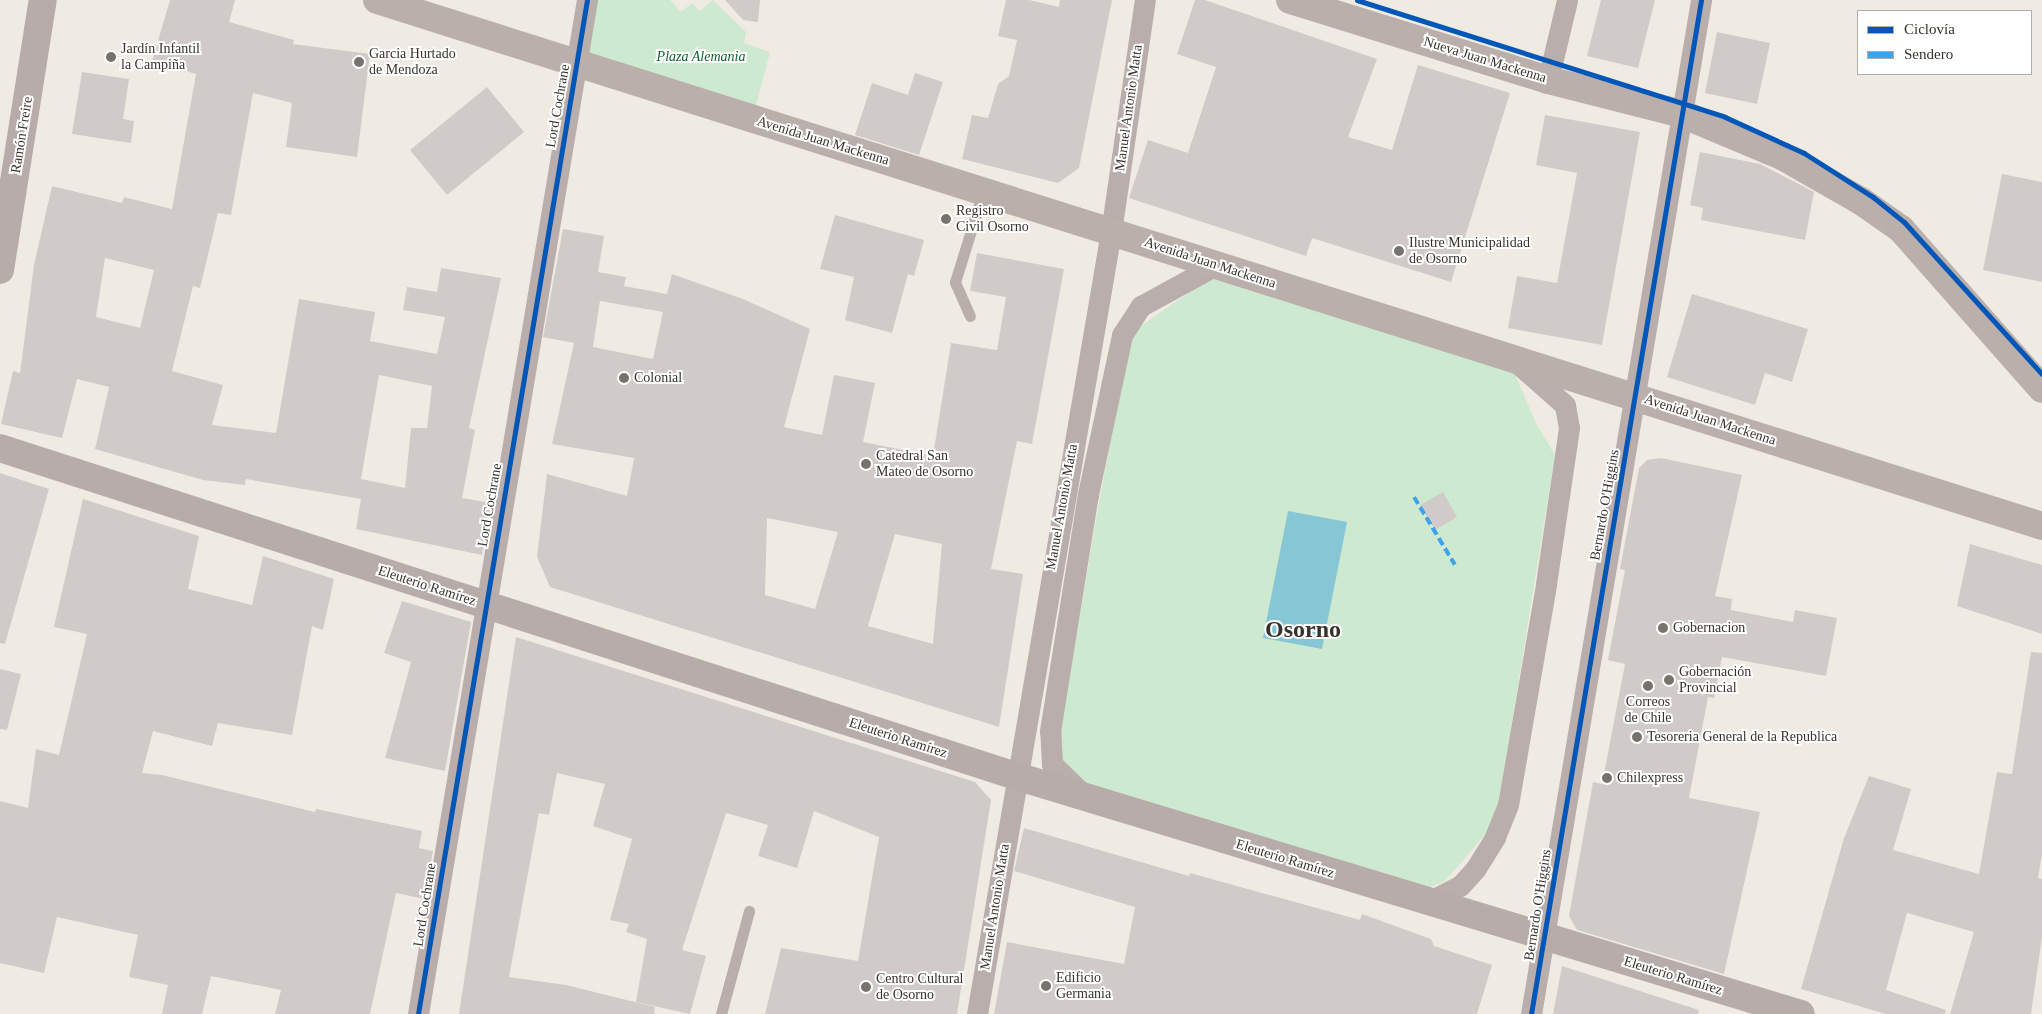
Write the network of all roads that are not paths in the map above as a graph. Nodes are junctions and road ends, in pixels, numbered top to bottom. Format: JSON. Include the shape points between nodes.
{"nodes":[{"id":1,"x":43,"y":0,"type":"edge"},
{"id":2,"x":377,"y":0,"type":"edge"},
{"id":3,"x":587,"y":0,"type":"edge"},
{"id":4,"x":1145,"y":0,"type":"edge"},
{"id":5,"x":1290,"y":0,"type":"edge"},
{"id":6,"x":1567,"y":0,"type":"edge"},
{"id":7,"x":1701,"y":0,"type":"edge"},
{"id":8,"x":577,"y":64,"type":"junction"},
{"id":9,"x":1548,"y":80,"type":"junction"},
{"id":10,"x":1682,"y":114,"type":"junction"},
{"id":11,"x":983,"y":192,"type":"junction"},
{"id":12,"x":1110,"y":232,"type":"junction"},
{"id":13,"x":1216,"y":265,"type":"junction"},
{"id":14,"x":0,"y":270,"type":"edge"},
{"id":15,"x":970,"y":316,"type":"dead end"},
{"id":16,"x":1512,"y":359,"type":"junction"},
{"id":17,"x":2042,"y":389,"type":"edge"},
{"id":18,"x":1635,"y":396,"type":"junction"},
{"id":19,"x":0,"y":448,"type":"edge"},
{"id":20,"x":2042,"y":526,"type":"edge"},
{"id":21,"x":484,"y":604,"type":"junction"},
{"id":22,"x":1016,"y":776,"type":"junction"},
{"id":23,"x":1087,"y":798,"type":"junction"},
{"id":24,"x":1428,"y":902,"type":"junction"},
{"id":25,"x":749,"y":910,"type":"dead end"},
{"id":26,"x":1544,"y":937,"type":"junction"},
{"id":27,"x":418,"y":1014,"type":"edge"},
{"id":28,"x":721,"y":1014,"type":"edge"},
{"id":29,"x":977,"y":1014,"type":"edge"},
{"id":30,"x":1531,"y":1014,"type":"edge"},
{"id":31,"x":1801,"y":1014,"type":"edge"}],
"edges":[{"from":1,"to":14,"type":"main road","name":"Ramón Freire"},
{"from":2,"to":8,"type":"main road","name":"Avenida Juan Mackenna"},
{"from":3,"to":8,"type":"street","name":"Lord Cochrane"},
{"from":4,"to":12,"type":"street","name":"Manuel Antonio Matta"},
{"from":5,"to":9,"type":"main road","name":"Nueva Juan Mackenna"},
{"from":6,"to":9,"type":"street"},
{"from":7,"to":10,"type":"street","name":"Bernardo O'Higgins"},
{"from":8,"to":11,"type":"main road","name":"Avenida Juan Mackenna"},
{"from":8,"to":21,"type":"street","name":"Lord Cochrane"},
{"from":9,"to":10,"type":"main road","name":"Nueva Juan Mackenna"},
{"from":10,"to":17,"type":"main road","via":[[1744,138],[1811,171],[1901,229]]},
{"from":10,"to":18,"type":"street","name":"Bernardo O'Higgins"},
{"from":11,"to":12,"type":"main road","name":"Avenida Juan Mackenna"},
{"from":11,"to":15,"type":"lane","via":[[955,282]]},
{"from":12,"to":13,"type":"main road","name":"Avenida Juan Mackenna"},
{"from":12,"to":22,"type":"street","name":"Manuel Antonio Matta"},
{"from":13,"to":16,"type":"main road","name":"Avenida Juan Mackenna"},
{"from":13,"to":23,"type":"street","name":"Manuel Antonio Matta","via":[[1141,306],[1122,335],[1088,494],[1050,731],[1052,764]]},
{"from":16,"to":18,"type":"main road","name":"Avenida Juan Mackenna"},
{"from":16,"to":24,"type":"street","via":[[1565,405],[1569,428],[1567,454],[1508,805],[1495,837],[1476,868],[1460,886]]},
{"from":18,"to":20,"type":"main road","name":"Avenida Juan Mackenna"},
{"from":18,"to":26,"type":"street","name":"Bernardo O'Higgins"},
{"from":19,"to":21,"type":"main road","name":"Eleuterio Ramírez"},
{"from":21,"to":22,"type":"main road","name":"Eleuterio Ramírez"},
{"from":21,"to":27,"type":"street","name":"Lord Cochrane"},
{"from":22,"to":23,"type":"main road","name":"Eleuterio Ramírez"},
{"from":22,"to":29,"type":"street","name":"Manuel Antonio Matta"},
{"from":23,"to":24,"type":"main road","name":"Eleuterio Ramírez"},
{"from":24,"to":26,"type":"main road","name":"Eleuterio Ramírez"},
{"from":25,"to":28,"type":"lane"},
{"from":26,"to":30,"type":"street","name":"Bernardo O'Higgins"},
{"from":26,"to":31,"type":"main road","name":"Eleuterio Ramírez"}]}
